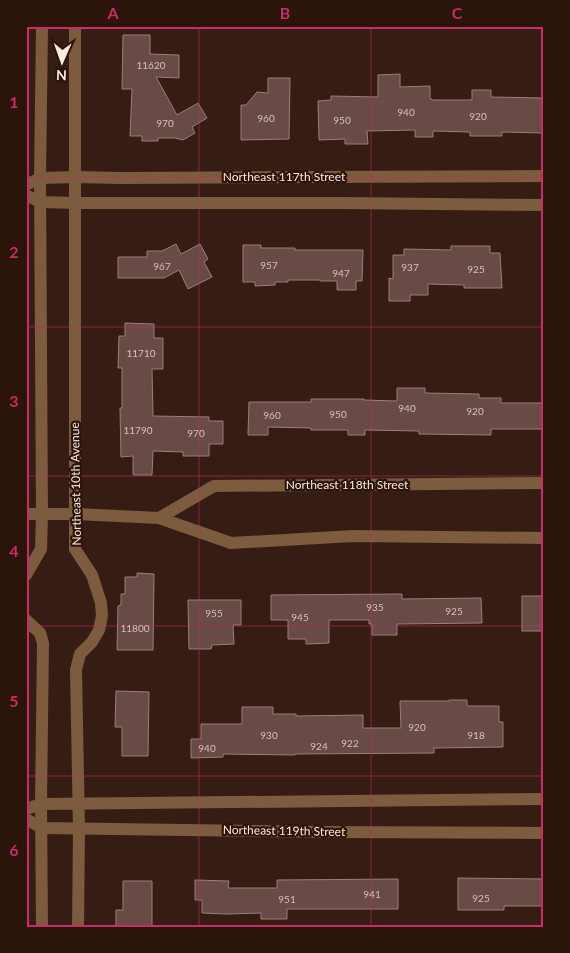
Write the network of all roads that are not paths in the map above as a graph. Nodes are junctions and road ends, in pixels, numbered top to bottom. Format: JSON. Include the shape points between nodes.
{"nodes":[{"id":1,"x":42,"y":26,"type":"edge"},
{"id":2,"x":75,"y":26,"type":"edge"},
{"id":3,"x":544,"y":176,"type":"edge"},
{"id":4,"x":76,"y":177,"type":"junction"},
{"id":5,"x":40,"y":178,"type":"junction"},
{"id":6,"x":26,"y":185,"type":"edge"},
{"id":7,"x":26,"y":196,"type":"edge"},
{"id":8,"x":40,"y":202,"type":"junction"},
{"id":9,"x":76,"y":203,"type":"junction"},
{"id":10,"x":544,"y":205,"type":"edge"},
{"id":11,"x":544,"y":483,"type":"edge"},
{"id":12,"x":26,"y":514,"type":"edge"},
{"id":13,"x":42,"y":514,"type":"junction"},
{"id":14,"x":76,"y":514,"type":"junction"},
{"id":15,"x":158,"y":518,"type":"junction"},
{"id":16,"x":544,"y":538,"type":"edge"},
{"id":17,"x":26,"y":575,"type":"edge"},
{"id":18,"x":26,"y":620,"type":"edge"},
{"id":19,"x":544,"y":799,"type":"edge"},
{"id":20,"x":79,"y":803,"type":"junction"},
{"id":21,"x":41,"y":804,"type":"junction"},
{"id":22,"x":26,"y":809,"type":"edge"},
{"id":23,"x":26,"y":819,"type":"edge"},
{"id":24,"x":42,"y":828,"type":"junction"},
{"id":25,"x":79,"y":829,"type":"junction"},
{"id":26,"x":544,"y":833,"type":"edge"},
{"id":27,"x":42,"y":927,"type":"edge"},
{"id":28,"x":78,"y":927,"type":"edge"}],
"edges":[{"from":1,"to":5,"type":"street"},
{"from":2,"to":4,"type":"street","name":"Northeast 10th Avenue"},
{"from":3,"to":4,"type":"street","name":"Northeast 117th Street"},
{"from":4,"to":5,"type":"street","name":"Northeast 117th Street"},
{"from":4,"to":9,"type":"street","name":"Northeast 10th Avenue"},
{"from":5,"to":6,"type":"street","name":"Northeast 117th Street"},
{"from":5,"to":8,"type":"street"},
{"from":7,"to":8,"type":"street"},
{"from":8,"to":9,"type":"street"},
{"from":8,"to":13,"type":"street"},
{"from":9,"to":10,"type":"street"},
{"from":9,"to":14,"type":"street","name":"Northeast 10th Avenue"},
{"from":11,"to":15,"type":"street","name":"Northeast 118th Street","via":[[214,486]]},
{"from":12,"to":13,"type":"street"},
{"from":13,"to":14,"type":"street"},
{"from":13,"to":17,"type":"street","via":[[41,549]]},
{"from":14,"to":15,"type":"street"},
{"from":14,"to":20,"type":"street","name":"Northeast 10th Avenue","via":[[75,549],[92,575],[102,616],[99,630],[80,654],[76,670]]},
{"from":15,"to":16,"type":"street","via":[[231,544],[353,536]]},
{"from":18,"to":21,"type":"street","via":[[40,633],[43,643]]},
{"from":19,"to":20,"type":"street"},
{"from":20,"to":21,"type":"street"},
{"from":20,"to":25,"type":"street","name":"Northeast 10th Avenue"},
{"from":21,"to":22,"type":"street"},
{"from":21,"to":24,"type":"street"},
{"from":23,"to":24,"type":"street","name":"Northeast 119th Street"},
{"from":24,"to":25,"type":"street","name":"Northeast 119th Street"},
{"from":24,"to":27,"type":"street"},
{"from":25,"to":26,"type":"street","name":"Northeast 119th Street"},
{"from":25,"to":28,"type":"street","name":"Northeast 10th Avenue"}]}
